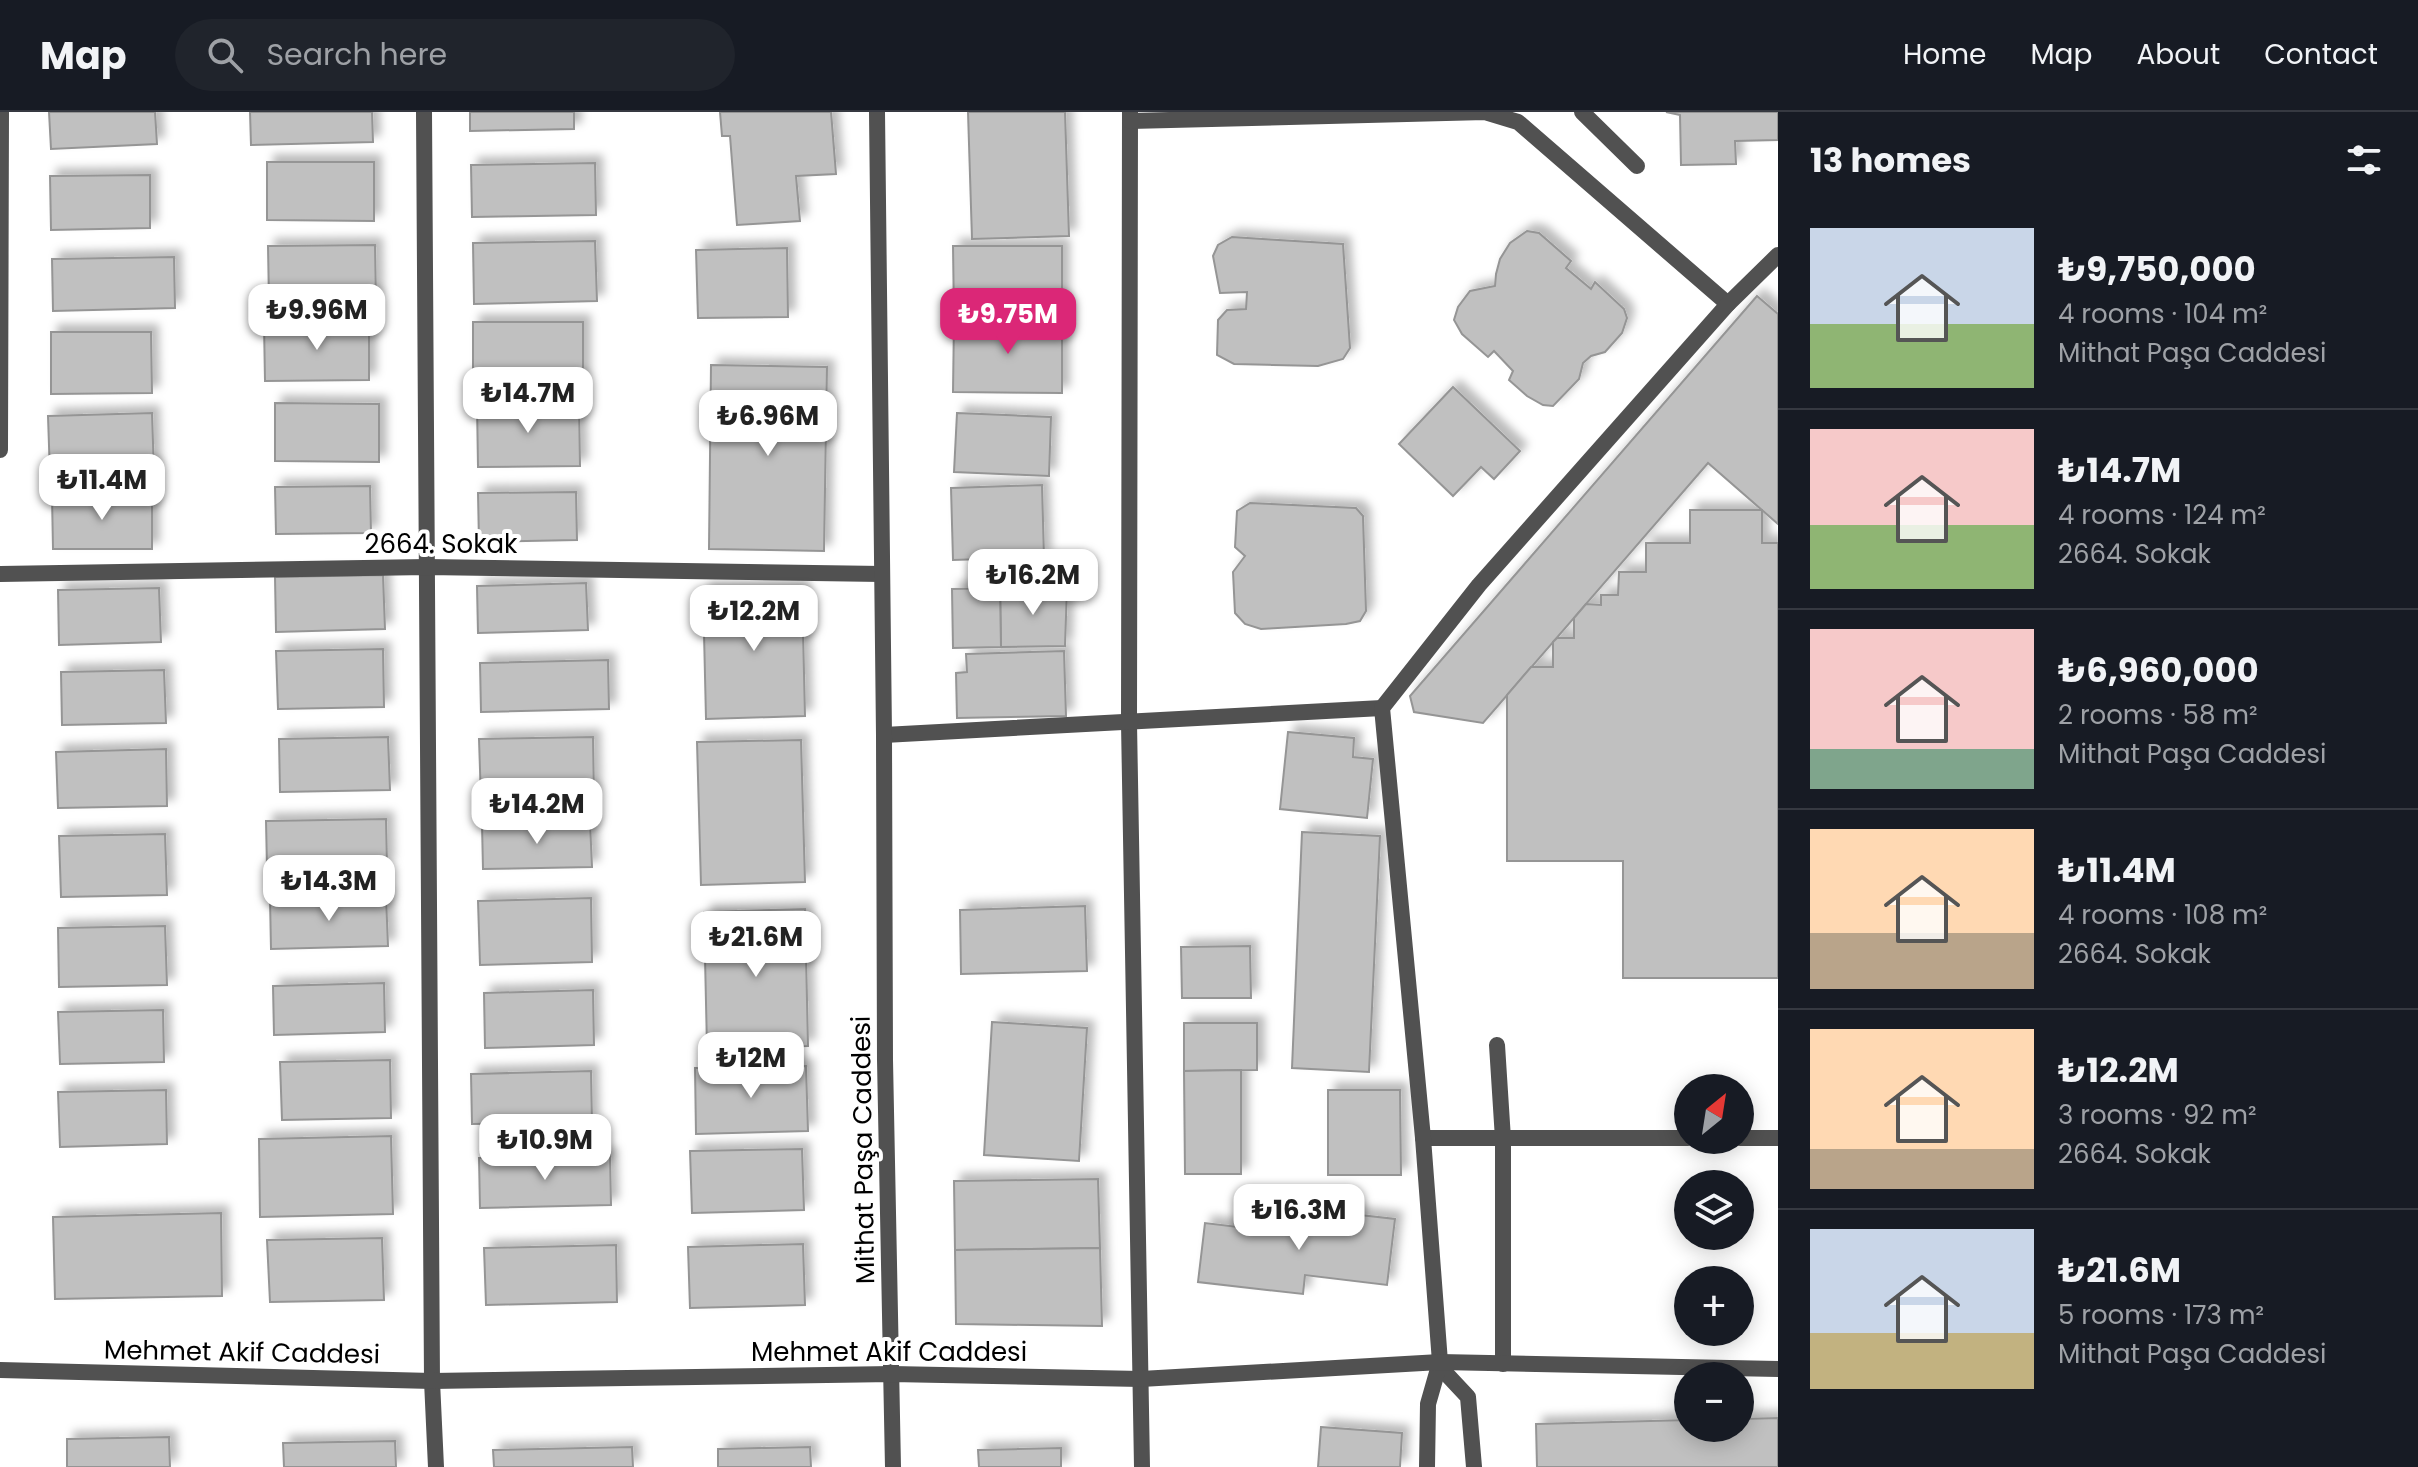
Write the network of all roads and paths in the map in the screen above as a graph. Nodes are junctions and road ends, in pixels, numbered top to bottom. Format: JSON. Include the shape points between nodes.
{"nodes":[{"id":1,"x":1,"y":112,"type":"edge"},
{"id":2,"x":424,"y":112,"type":"edge"},
{"id":3,"x":877,"y":112,"type":"edge"},
{"id":4,"x":1582,"y":112,"type":"edge"},
{"id":5,"x":1130,"y":116,"type":"edge"},
{"id":6,"x":1637,"y":166,"type":"dead end"},
{"id":7,"x":1778,"y":255,"type":"edge"},
{"id":8,"x":1728,"y":304,"type":"junction"},
{"id":9,"x":0,"y":450,"type":"edge"},
{"id":10,"x":427,"y":567,"type":"junction"},
{"id":11,"x":0,"y":574,"type":"edge"},
{"id":12,"x":882,"y":574,"type":"junction"},
{"id":13,"x":1382,"y":708,"type":"junction"},
{"id":14,"x":1129,"y":723,"type":"junction"},
{"id":15,"x":884,"y":735,"type":"junction"},
{"id":16,"x":1497,"y":1045,"type":"dead end"},
{"id":17,"x":1423,"y":1138,"type":"junction"},
{"id":18,"x":1674,"y":1138,"type":"edge"},
{"id":19,"x":1754,"y":1138,"type":"edge"},
{"id":20,"x":1778,"y":1138,"type":"edge"},
{"id":21,"x":1503,"y":1139,"type":"junction"},
{"id":22,"x":1440,"y":1364,"type":"junction"},
{"id":23,"x":1503,"y":1364,"type":"junction"},
{"id":24,"x":1778,"y":1369,"type":"edge"},
{"id":25,"x":0,"y":1370,"type":"edge"},
{"id":26,"x":892,"y":1374,"type":"junction"},
{"id":27,"x":1141,"y":1379,"type":"junction"},
{"id":28,"x":432,"y":1381,"type":"junction"},
{"id":29,"x":436,"y":1467,"type":"edge"},
{"id":30,"x":893,"y":1467,"type":"edge"},
{"id":31,"x":1142,"y":1467,"type":"edge"},
{"id":32,"x":1427,"y":1467,"type":"edge"},
{"id":33,"x":1474,"y":1467,"type":"edge"}],
"edges":[{"from":1,"to":9,"type":"street"},
{"from":2,"to":10,"type":"street"},
{"from":3,"to":12,"type":"street","name":"Mithat Paşa Caddesi"},
{"from":4,"to":6,"type":"street"},
{"from":5,"to":8,"type":"street","via":[[1485,112],[1518,122]]},
{"from":5,"to":14,"type":"street"},
{"from":7,"to":8,"type":"street"},
{"from":8,"to":13,"type":"street","via":[[1479,585]]},
{"from":10,"to":11,"type":"street","name":"2664. Sokak"},
{"from":10,"to":12,"type":"street","name":"2664. Sokak"},
{"from":10,"to":28,"type":"street"},
{"from":12,"to":15,"type":"street","name":"Mithat Paşa Caddesi"},
{"from":13,"to":14,"type":"street"},
{"from":13,"to":17,"type":"street"},
{"from":14,"to":15,"type":"street"},
{"from":14,"to":27,"type":"street"},
{"from":15,"to":26,"type":"street","name":"Mithat Paşa Caddesi"},
{"from":16,"to":21,"type":"street"},
{"from":17,"to":21,"type":"street"},
{"from":17,"to":22,"type":"street"},
{"from":18,"to":21,"type":"street"},
{"from":19,"to":20,"type":"street"},
{"from":21,"to":23,"type":"street"},
{"from":22,"to":23,"type":"street","name":"Mehmet Akif Caddesi"},
{"from":22,"to":27,"type":"street","name":"Mehmet Akif Caddesi"},
{"from":22,"to":32,"type":"street","via":[[1428,1404]]},
{"from":22,"to":33,"type":"street","via":[[1468,1397]]},
{"from":23,"to":24,"type":"street","name":"Mehmet Akif Caddesi"},
{"from":25,"to":28,"type":"street","name":"Mehmet Akif Caddesi"},
{"from":26,"to":27,"type":"street","name":"Mehmet Akif Caddesi"},
{"from":26,"to":28,"type":"street","name":"Mehmet Akif Caddesi"},
{"from":26,"to":30,"type":"street","name":"Mithat Paşa Caddesi"},
{"from":27,"to":31,"type":"street"},
{"from":28,"to":29,"type":"street"}]}
